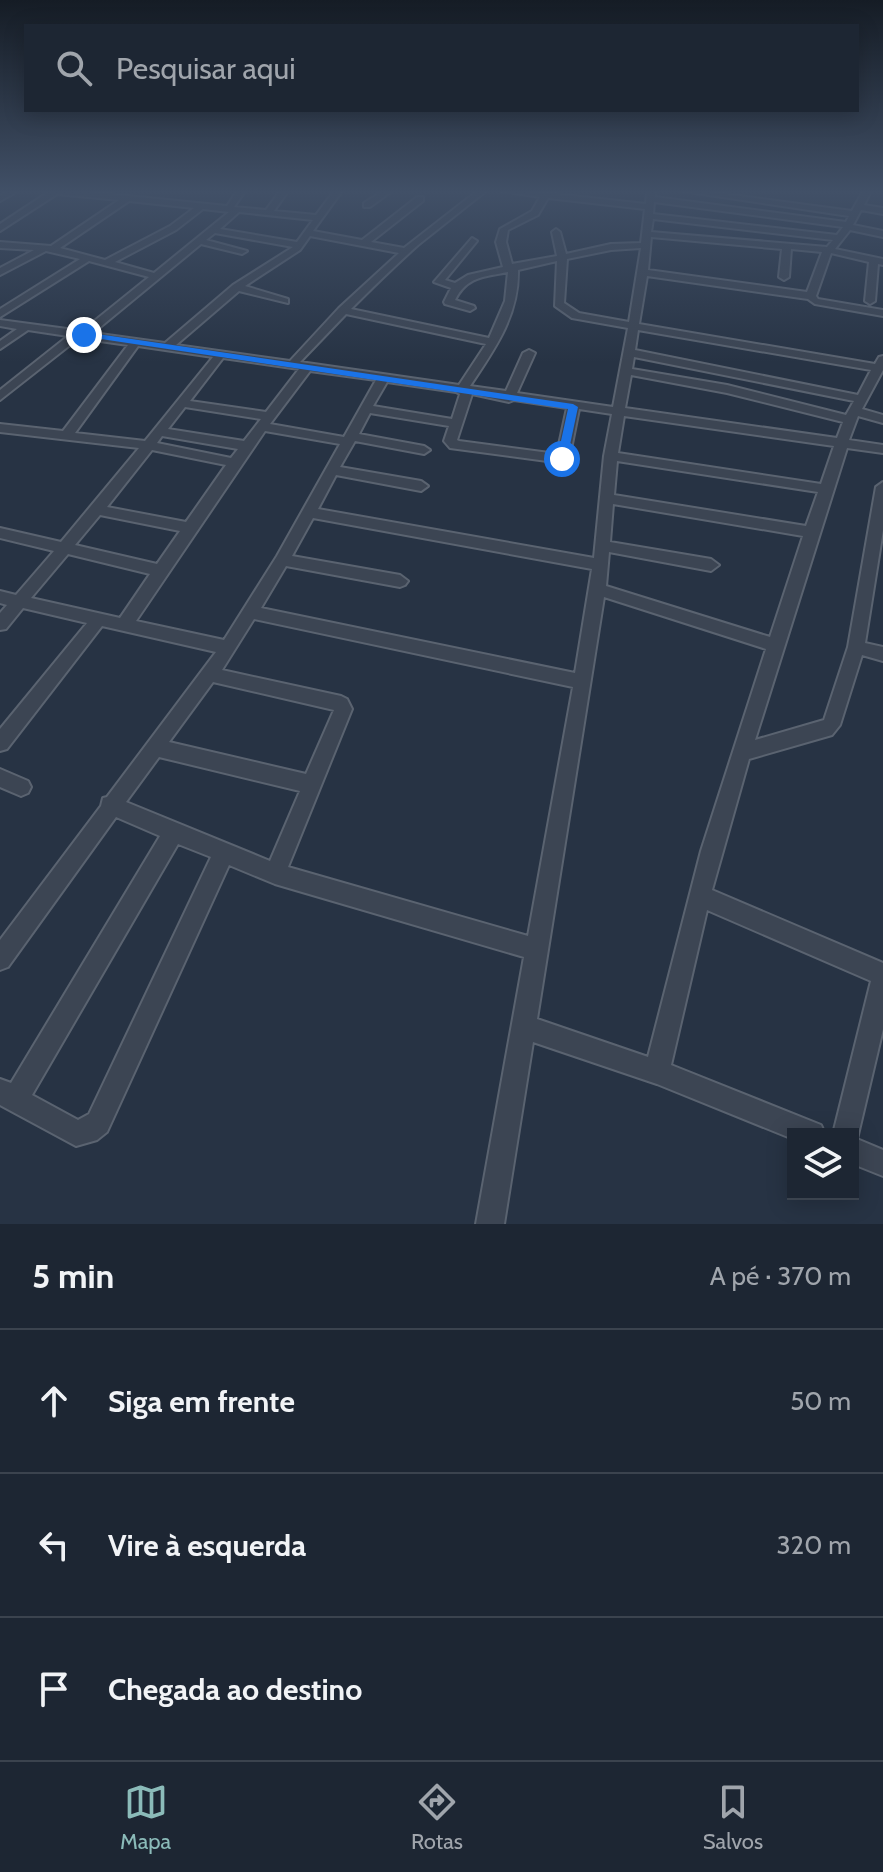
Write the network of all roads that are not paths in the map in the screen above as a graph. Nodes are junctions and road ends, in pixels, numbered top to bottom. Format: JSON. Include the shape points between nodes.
{"nodes":[{"id":1,"x":26,"y":248,"type":"edge"},
{"id":2,"x":134,"y":248,"type":"edge"},
{"id":3,"x":190,"y":248,"type":"edge"},
{"id":4,"x":230,"y":248,"type":"edge"},
{"id":5,"x":293,"y":248,"type":"edge"},
{"id":6,"x":387,"y":248,"type":"edge"},
{"id":7,"x":413,"y":248,"type":"edge"},
{"id":8,"x":466,"y":248,"type":"edge"},
{"id":9,"x":503,"y":248,"type":"edge"},
{"id":10,"x":560,"y":248,"type":"edge"},
{"id":11,"x":606,"y":248,"type":"edge"},
{"id":12,"x":645,"y":248,"type":"edge"},
{"id":13,"x":787,"y":248,"type":"edge"},
{"id":14,"x":803,"y":248,"type":"edge"},
{"id":15,"x":53,"y":249,"type":"joint"},
{"id":16,"x":42,"y":250,"type":"junction"},
{"id":17,"x":829,"y":250,"type":"junction"},
{"id":18,"x":242,"y":251,"type":"dead end"},
{"id":19,"x":409,"y":252,"type":"junction"},
{"id":20,"x":562,"y":257,"type":"junction"},
{"id":21,"x":88,"y":258,"type":"junction"},
{"id":22,"x":879,"y":261,"type":"edge"},
{"id":23,"x":106,"y":263,"type":"junction"},
{"id":24,"x":511,"y":268,"type":"junction"},
{"id":25,"x":0,"y":272,"type":"edge"},
{"id":26,"x":643,"y":272,"type":"junction"},
{"id":27,"x":156,"y":276,"type":"junction"},
{"id":28,"x":784,"y":277,"type":"dead end"},
{"id":29,"x":457,"y":286,"type":"junction"},
{"id":30,"x":237,"y":287,"type":"junction"},
{"id":31,"x":811,"y":296,"type":"junction"},
{"id":32,"x":284,"y":301,"type":"dead end"},
{"id":33,"x":870,"y":301,"type":"dead end"},
{"id":34,"x":470,"y":308,"type":"dead end"},
{"id":35,"x":343,"y":310,"type":"junction"},
{"id":36,"x":883,"y":313,"type":"edge"},
{"id":37,"x":0,"y":314,"type":"edge"},
{"id":38,"x":0,"y":323,"type":"edge"},
{"id":39,"x":631,"y":324,"type":"junction"},
{"id":40,"x":26,"y":327,"type":"junction"},
{"id":41,"x":81,"y":334,"type":"junction"},
{"id":42,"x":493,"y":342,"type":"junction"},
{"id":43,"x":135,"y":343,"type":"junction"},
{"id":44,"x":0,"y":346,"type":"edge"},
{"id":45,"x":166,"y":348,"type":"junction"},
{"id":46,"x":529,"y":353,"type":"dead end"},
{"id":47,"x":220,"y":355,"type":"junction"},
{"id":48,"x":627,"y":361,"type":"junction"},
{"id":49,"x":880,"y":364,"type":"edge"},
{"id":50,"x":300,"y":366,"type":"junction"},
{"id":51,"x":382,"y":380,"type":"junction"},
{"id":52,"x":6,"y":385,"type":"edge"},
{"id":53,"x":464,"y":391,"type":"junction"},
{"id":54,"x":0,"y":396,"type":"edge"},
{"id":55,"x":509,"y":398,"type":"junction"},
{"id":56,"x":183,"y":403,"type":"junction"},
{"id":57,"x":573,"y":407,"type":"junction"},
{"id":58,"x":366,"y":409,"type":"junction"},
{"id":59,"x":855,"y":410,"type":"junction"},
{"id":60,"x":618,"y":412,"type":"junction"},
{"id":61,"x":883,"y":419,"type":"edge"},
{"id":62,"x":267,"y":422,"type":"junction"},
{"id":63,"x":455,"y":423,"type":"junction"},
{"id":64,"x":0,"y":428,"type":"edge"},
{"id":65,"x":159,"y":432,"type":"junction"},
{"id":66,"x":67,"y":435,"type":"junction"},
{"id":67,"x":349,"y":439,"type":"junction"},
{"id":68,"x":842,"y":443,"type":"junction"},
{"id":69,"x":148,"y":445,"type":"junction"},
{"id":70,"x":247,"y":446,"type":"junction"},
{"id":71,"x":883,"y":449,"type":"edge"},
{"id":72,"x":424,"y":450,"type":"dead end"},
{"id":73,"x":611,"y":456,"type":"junction"},
{"id":74,"x":234,"y":463,"type":"junction"},
{"id":75,"x":332,"y":470,"type":"junction"},
{"id":76,"x":421,"y":486,"type":"dead end"},
{"id":77,"x":826,"y":489,"type":"junction"},
{"id":78,"x":883,"y":490,"type":"edge"},
{"id":79,"x":607,"y":498,"type":"junction"},
{"id":80,"x":97,"y":510,"type":"junction"},
{"id":81,"x":309,"y":512,"type":"junction"},
{"id":82,"x":190,"y":528,"type":"junction"},
{"id":83,"x":811,"y":532,"type":"junction"},
{"id":84,"x":0,"y":533,"type":"edge"},
{"id":85,"x":604,"y":546,"type":"junction"},
{"id":86,"x":65,"y":547,"type":"junction"},
{"id":87,"x":282,"y":560,"type":"junction"},
{"id":88,"x":601,"y":565,"type":"junction"},
{"id":89,"x":711,"y":565,"type":"dead end"},
{"id":90,"x":162,"y":571,"type":"junction"},
{"id":91,"x":400,"y":581,"type":"dead end"},
{"id":92,"x":598,"y":589,"type":"junction"},
{"id":93,"x":875,"y":593,"type":"edge"},
{"id":94,"x":0,"y":597,"type":"edge"},
{"id":95,"x":18,"y":602,"type":"junction"},
{"id":96,"x":249,"y":612,"type":"junction"},
{"id":97,"x":98,"y":620,"type":"junction"},
{"id":98,"x":0,"y":624,"type":"edge"},
{"id":99,"x":124,"y":625,"type":"junction"},
{"id":100,"x":777,"y":646,"type":"junction"},
{"id":101,"x":856,"y":647,"type":"junction"},
{"id":102,"x":228,"y":648,"type":"junction"},
{"id":103,"x":883,"y":654,"type":"edge"},
{"id":104,"x":209,"y":674,"type":"junction"},
{"id":105,"x":582,"y":682,"type":"junction"},
{"id":106,"x":0,"y":743,"type":"edge"},
{"id":107,"x":154,"y":747,"type":"junction"},
{"id":108,"x":743,"y":752,"type":"junction"},
{"id":109,"x":0,"y":778,"type":"edge"},
{"id":110,"x":313,"y":785,"type":"junction"},
{"id":111,"x":21,"y":787,"type":"dead end"},
{"id":112,"x":110,"y":805,"type":"junction"},
{"id":113,"x":174,"y":832,"type":"junction"},
{"id":114,"x":224,"y":853,"type":"junction"},
{"id":115,"x":275,"y":874,"type":"junction"},
{"id":116,"x":699,"y":895,"type":"junction"},
{"id":117,"x":536,"y":949,"type":"junction"},
{"id":118,"x":0,"y":959,"type":"edge"},
{"id":119,"x":883,"y":977,"type":"edge"},
{"id":120,"x":523,"y":1026,"type":"junction"},
{"id":121,"x":657,"y":1072,"type":"junction"},
{"id":122,"x":8,"y":1095,"type":"edge"},
{"id":123,"x":797,"y":1128,"type":"edge"},
{"id":124,"x":847,"y":1128,"type":"edge"},
{"id":125,"x":859,"y":1153,"type":"edge"},
{"id":126,"x":883,"y":1163,"type":"edge"},
{"id":127,"x":490,"y":1224,"type":"edge"}],
"edges":[{"from":1,"to":16,"type":"street"},
{"from":2,"to":23,"type":"street"},
{"from":3,"to":27,"type":"street"},
{"from":4,"to":18,"type":"street"},
{"from":5,"to":30,"type":"street"},
{"from":6,"to":19,"type":"street"},
{"from":7,"to":19,"type":"street"},
{"from":8,"to":29,"type":"street","via":[[439,282]]},
{"from":9,"to":24,"type":"street"},
{"from":10,"to":20,"type":"street"},
{"from":11,"to":20,"type":"street"},
{"from":12,"to":26,"type":"street"},
{"from":13,"to":28,"type":"street"},
{"from":14,"to":17,"type":"street"},
{"from":15,"to":16,"type":"street"},
{"from":15,"to":21,"type":"street"},
{"from":16,"to":25,"type":"street"},
{"from":17,"to":22,"type":"street"},
{"from":17,"to":31,"type":"street"},
{"from":19,"to":35,"type":"street"},
{"from":20,"to":24,"type":"street"},
{"from":20,"to":39,"type":"street","via":[[558,299],[566,311]]},
{"from":21,"to":23,"type":"street"},
{"from":21,"to":37,"type":"street"},
{"from":22,"to":33,"type":"street"},
{"from":23,"to":27,"type":"street"},
{"from":24,"to":29,"type":"street","via":[[471,277]]},
{"from":24,"to":42,"type":"street","via":[[514,288]]},
{"from":26,"to":31,"type":"street"},
{"from":26,"to":39,"type":"street"},
{"from":27,"to":41,"type":"street"},
{"from":29,"to":34,"type":"street","via":[[449,304]]},
{"from":30,"to":32,"type":"street"},
{"from":30,"to":45,"type":"street"},
{"from":31,"to":36,"type":"street"},
{"from":35,"to":42,"type":"street"},
{"from":35,"to":50,"type":"street"},
{"from":38,"to":40,"type":"street"},
{"from":39,"to":48,"type":"street"},
{"from":39,"to":49,"type":"street"},
{"from":40,"to":41,"type":"street"},
{"from":40,"to":44,"type":"street"},
{"from":41,"to":43,"type":"street"},
{"from":41,"to":52,"type":"street"},
{"from":42,"to":53,"type":"street"},
{"from":43,"to":45,"type":"street"},
{"from":43,"to":66,"type":"street"},
{"from":45,"to":47,"type":"street"},
{"from":46,"to":55,"type":"street"},
{"from":47,"to":50,"type":"street"},
{"from":47,"to":56,"type":"street"},
{"from":48,"to":59,"type":"street"},
{"from":48,"to":59,"type":"street","via":[[727,389]]},
{"from":48,"to":60,"type":"street"},
{"from":49,"to":59,"type":"street"},
{"from":50,"to":51,"type":"street"},
{"from":50,"to":62,"type":"street"},
{"from":51,"to":53,"type":"street"},
{"from":51,"to":58,"type":"street"},
{"from":52,"to":54,"type":"street"},
{"from":53,"to":55,"type":"street"},
{"from":53,"to":63,"type":"street"},
{"from":55,"to":57,"type":"street"},
{"from":56,"to":62,"type":"street"},
{"from":56,"to":65,"type":"street"},
{"from":57,"to":60,"type":"street"},
{"from":57,"to":63,"type":"street","via":[[560,459],[455,445],[450,441]]},
{"from":58,"to":63,"type":"street"},
{"from":58,"to":67,"type":"street"},
{"from":59,"to":61,"type":"street"},
{"from":59,"to":68,"type":"street"},
{"from":60,"to":68,"type":"street"},
{"from":60,"to":73,"type":"street"},
{"from":62,"to":67,"type":"street"},
{"from":62,"to":70,"type":"street"},
{"from":64,"to":66,"type":"street"},
{"from":65,"to":69,"type":"street"},
{"from":65,"to":70,"type":"street"},
{"from":66,"to":69,"type":"street"},
{"from":67,"to":72,"type":"street"},
{"from":67,"to":75,"type":"street"},
{"from":68,"to":71,"type":"street"},
{"from":68,"to":77,"type":"street"},
{"from":69,"to":74,"type":"street"},
{"from":69,"to":80,"type":"street"},
{"from":70,"to":74,"type":"street"},
{"from":73,"to":77,"type":"street"},
{"from":73,"to":79,"type":"street"},
{"from":74,"to":82,"type":"street"},
{"from":75,"to":76,"type":"street"},
{"from":75,"to":81,"type":"street"},
{"from":77,"to":83,"type":"street"},
{"from":78,"to":93,"type":"street"},
{"from":79,"to":83,"type":"street"},
{"from":79,"to":85,"type":"street"},
{"from":80,"to":82,"type":"street"},
{"from":80,"to":86,"type":"street"},
{"from":81,"to":87,"type":"street"},
{"from":81,"to":88,"type":"street"},
{"from":82,"to":90,"type":"street"},
{"from":83,"to":100,"type":"street"},
{"from":84,"to":86,"type":"street"},
{"from":85,"to":88,"type":"street"},
{"from":85,"to":89,"type":"street"},
{"from":86,"to":90,"type":"street"},
{"from":86,"to":95,"type":"street"},
{"from":87,"to":91,"type":"street"},
{"from":87,"to":96,"type":"street"},
{"from":88,"to":92,"type":"street"},
{"from":90,"to":99,"type":"street"},
{"from":92,"to":100,"type":"street"},
{"from":92,"to":105,"type":"street"},
{"from":93,"to":101,"type":"street"},
{"from":94,"to":95,"type":"street"},
{"from":95,"to":97,"type":"street"},
{"from":95,"to":98,"type":"street"},
{"from":96,"to":102,"type":"street"},
{"from":96,"to":105,"type":"street"},
{"from":97,"to":99,"type":"street"},
{"from":97,"to":106,"type":"street"},
{"from":99,"to":102,"type":"street"},
{"from":100,"to":108,"type":"street"},
{"from":101,"to":103,"type":"street"},
{"from":101,"to":108,"type":"street","via":[[831,725]]},
{"from":102,"to":104,"type":"street"},
{"from":104,"to":107,"type":"street"},
{"from":104,"to":110,"type":"street","via":[[341,704]]},
{"from":105,"to":117,"type":"street"},
{"from":107,"to":110,"type":"street"},
{"from":107,"to":112,"type":"street"},
{"from":108,"to":116,"type":"street"},
{"from":109,"to":111,"type":"street"},
{"from":110,"to":115,"type":"street"},
{"from":112,"to":113,"type":"street"},
{"from":112,"to":118,"type":"street"},
{"from":113,"to":114,"type":"street"},
{"from":113,"to":122,"type":"street"},
{"from":114,"to":115,"type":"street"},
{"from":114,"to":122,"type":"street","via":[[98,1123],[76,1133]]},
{"from":115,"to":117,"type":"street"},
{"from":116,"to":119,"type":"street"},
{"from":116,"to":121,"type":"street"},
{"from":117,"to":120,"type":"street"},
{"from":119,"to":124,"type":"street"},
{"from":120,"to":121,"type":"street"},
{"from":120,"to":127,"type":"street"},
{"from":121,"to":123,"type":"street"},
{"from":125,"to":126,"type":"street"}]}
